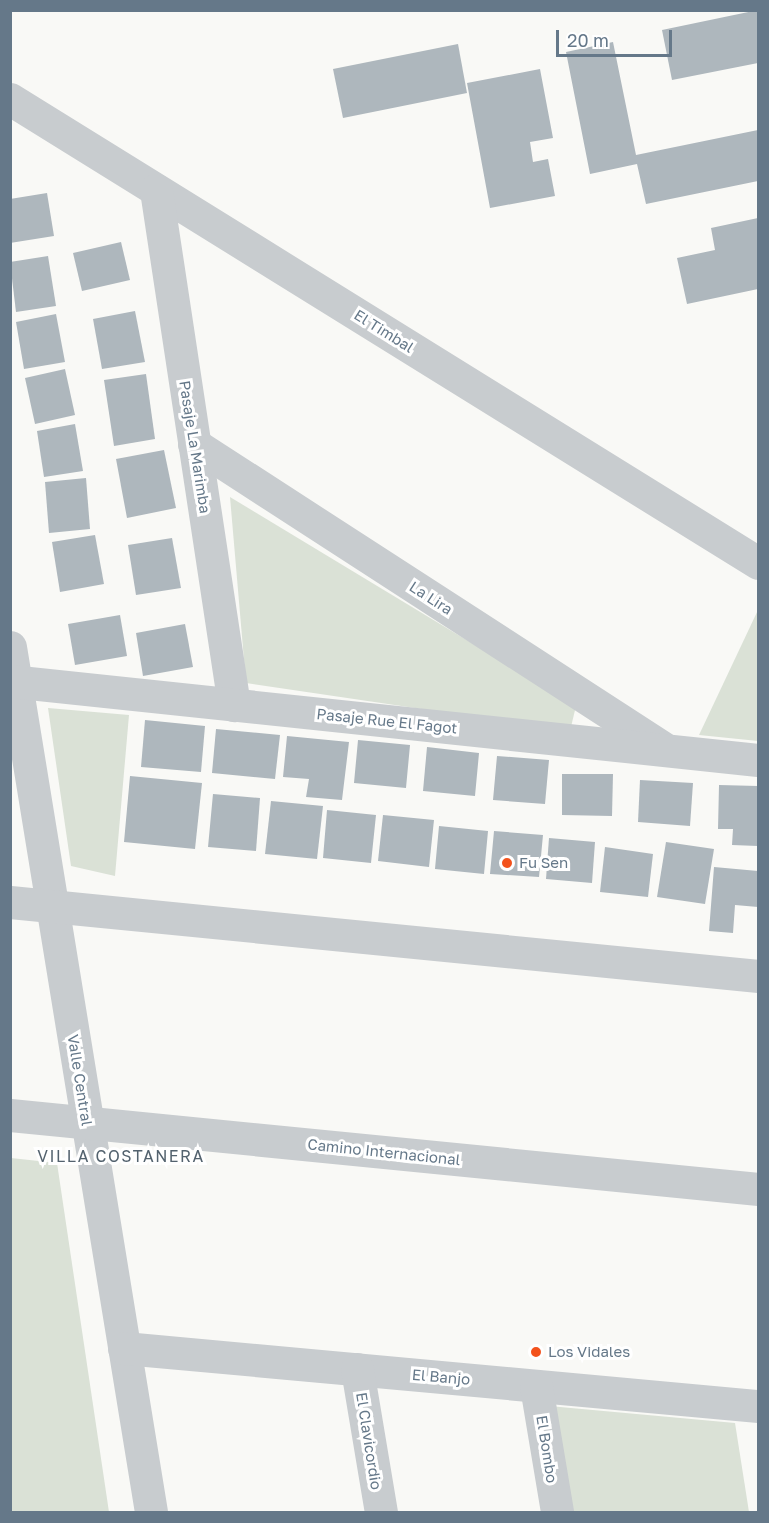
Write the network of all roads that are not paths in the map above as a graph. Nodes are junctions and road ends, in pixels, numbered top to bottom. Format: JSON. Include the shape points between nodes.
{"nodes":[{"id":1,"x":10,"y":99,"type":"edge"},
{"id":2,"x":10,"y":120,"type":"edge"},
{"id":3,"x":47,"y":122,"type":"junction"},
{"id":4,"x":156,"y":190,"type":"junction"},
{"id":5,"x":194,"y":444,"type":"junction"},
{"id":6,"x":759,"y":563,"type":"edge"},
{"id":7,"x":10,"y":647,"type":"edge"},
{"id":8,"x":13,"y":681,"type":"edge"},
{"id":9,"x":234,"y":705,"type":"junction"},
{"id":10,"x":668,"y":751,"type":"junction"},
{"id":11,"x":759,"y":760,"type":"edge"},
{"id":12,"x":10,"y":902,"type":"edge"},
{"id":13,"x":53,"y":906,"type":"junction"},
{"id":14,"x":759,"y":976,"type":"edge"},
{"id":15,"x":10,"y":1115,"type":"edge"},
{"id":16,"x":87,"y":1123,"type":"junction"},
{"id":17,"x":759,"y":1189,"type":"edge"},
{"id":18,"x":124,"y":1348,"type":"junction"},
{"id":19,"x":357,"y":1369,"type":"junction"},
{"id":20,"x":536,"y":1386,"type":"junction"},
{"id":21,"x":759,"y":1406,"type":"edge"},
{"id":22,"x":152,"y":1512,"type":"edge"},
{"id":23,"x":381,"y":1512,"type":"edge"},
{"id":24,"x":557,"y":1512,"type":"edge"}],
"edges":[{"from":1,"to":3,"type":"street","name":"El Timbal"},
{"from":2,"to":3,"type":"street"},
{"from":3,"to":4,"type":"street","name":"El Timbal"},
{"from":4,"to":5,"type":"street","name":"Pasaje La Marimba"},
{"from":4,"to":6,"type":"street","name":"El Timbal"},
{"from":5,"to":9,"type":"street","name":"Pasaje La Marimba"},
{"from":5,"to":10,"type":"street","name":"La Lira"},
{"from":7,"to":8,"type":"street","name":"Valle Central"},
{"from":8,"to":9,"type":"street","name":"Pasaje Rue El Fagot"},
{"from":8,"to":13,"type":"street","name":"Valle Central"},
{"from":9,"to":10,"type":"street","name":"Pasaje Rue El Fagot"},
{"from":10,"to":11,"type":"street","name":"Pasaje Rue El Fagot"},
{"from":12,"to":13,"type":"street"},
{"from":13,"to":14,"type":"street"},
{"from":13,"to":16,"type":"street","name":"Valle Central"},
{"from":15,"to":16,"type":"street","name":"Camino Internacional"},
{"from":16,"to":17,"type":"street","name":"Camino Internacional"},
{"from":16,"to":18,"type":"street","name":"Valle Central"},
{"from":18,"to":19,"type":"street","name":"El Banjo"},
{"from":18,"to":22,"type":"street","name":"Valle Central"},
{"from":19,"to":20,"type":"street","name":"El Banjo"},
{"from":19,"to":23,"type":"street","name":"El Clavicordio"},
{"from":20,"to":21,"type":"street","name":"El Banjo"},
{"from":20,"to":24,"type":"street","name":"El Bombo"}]}
